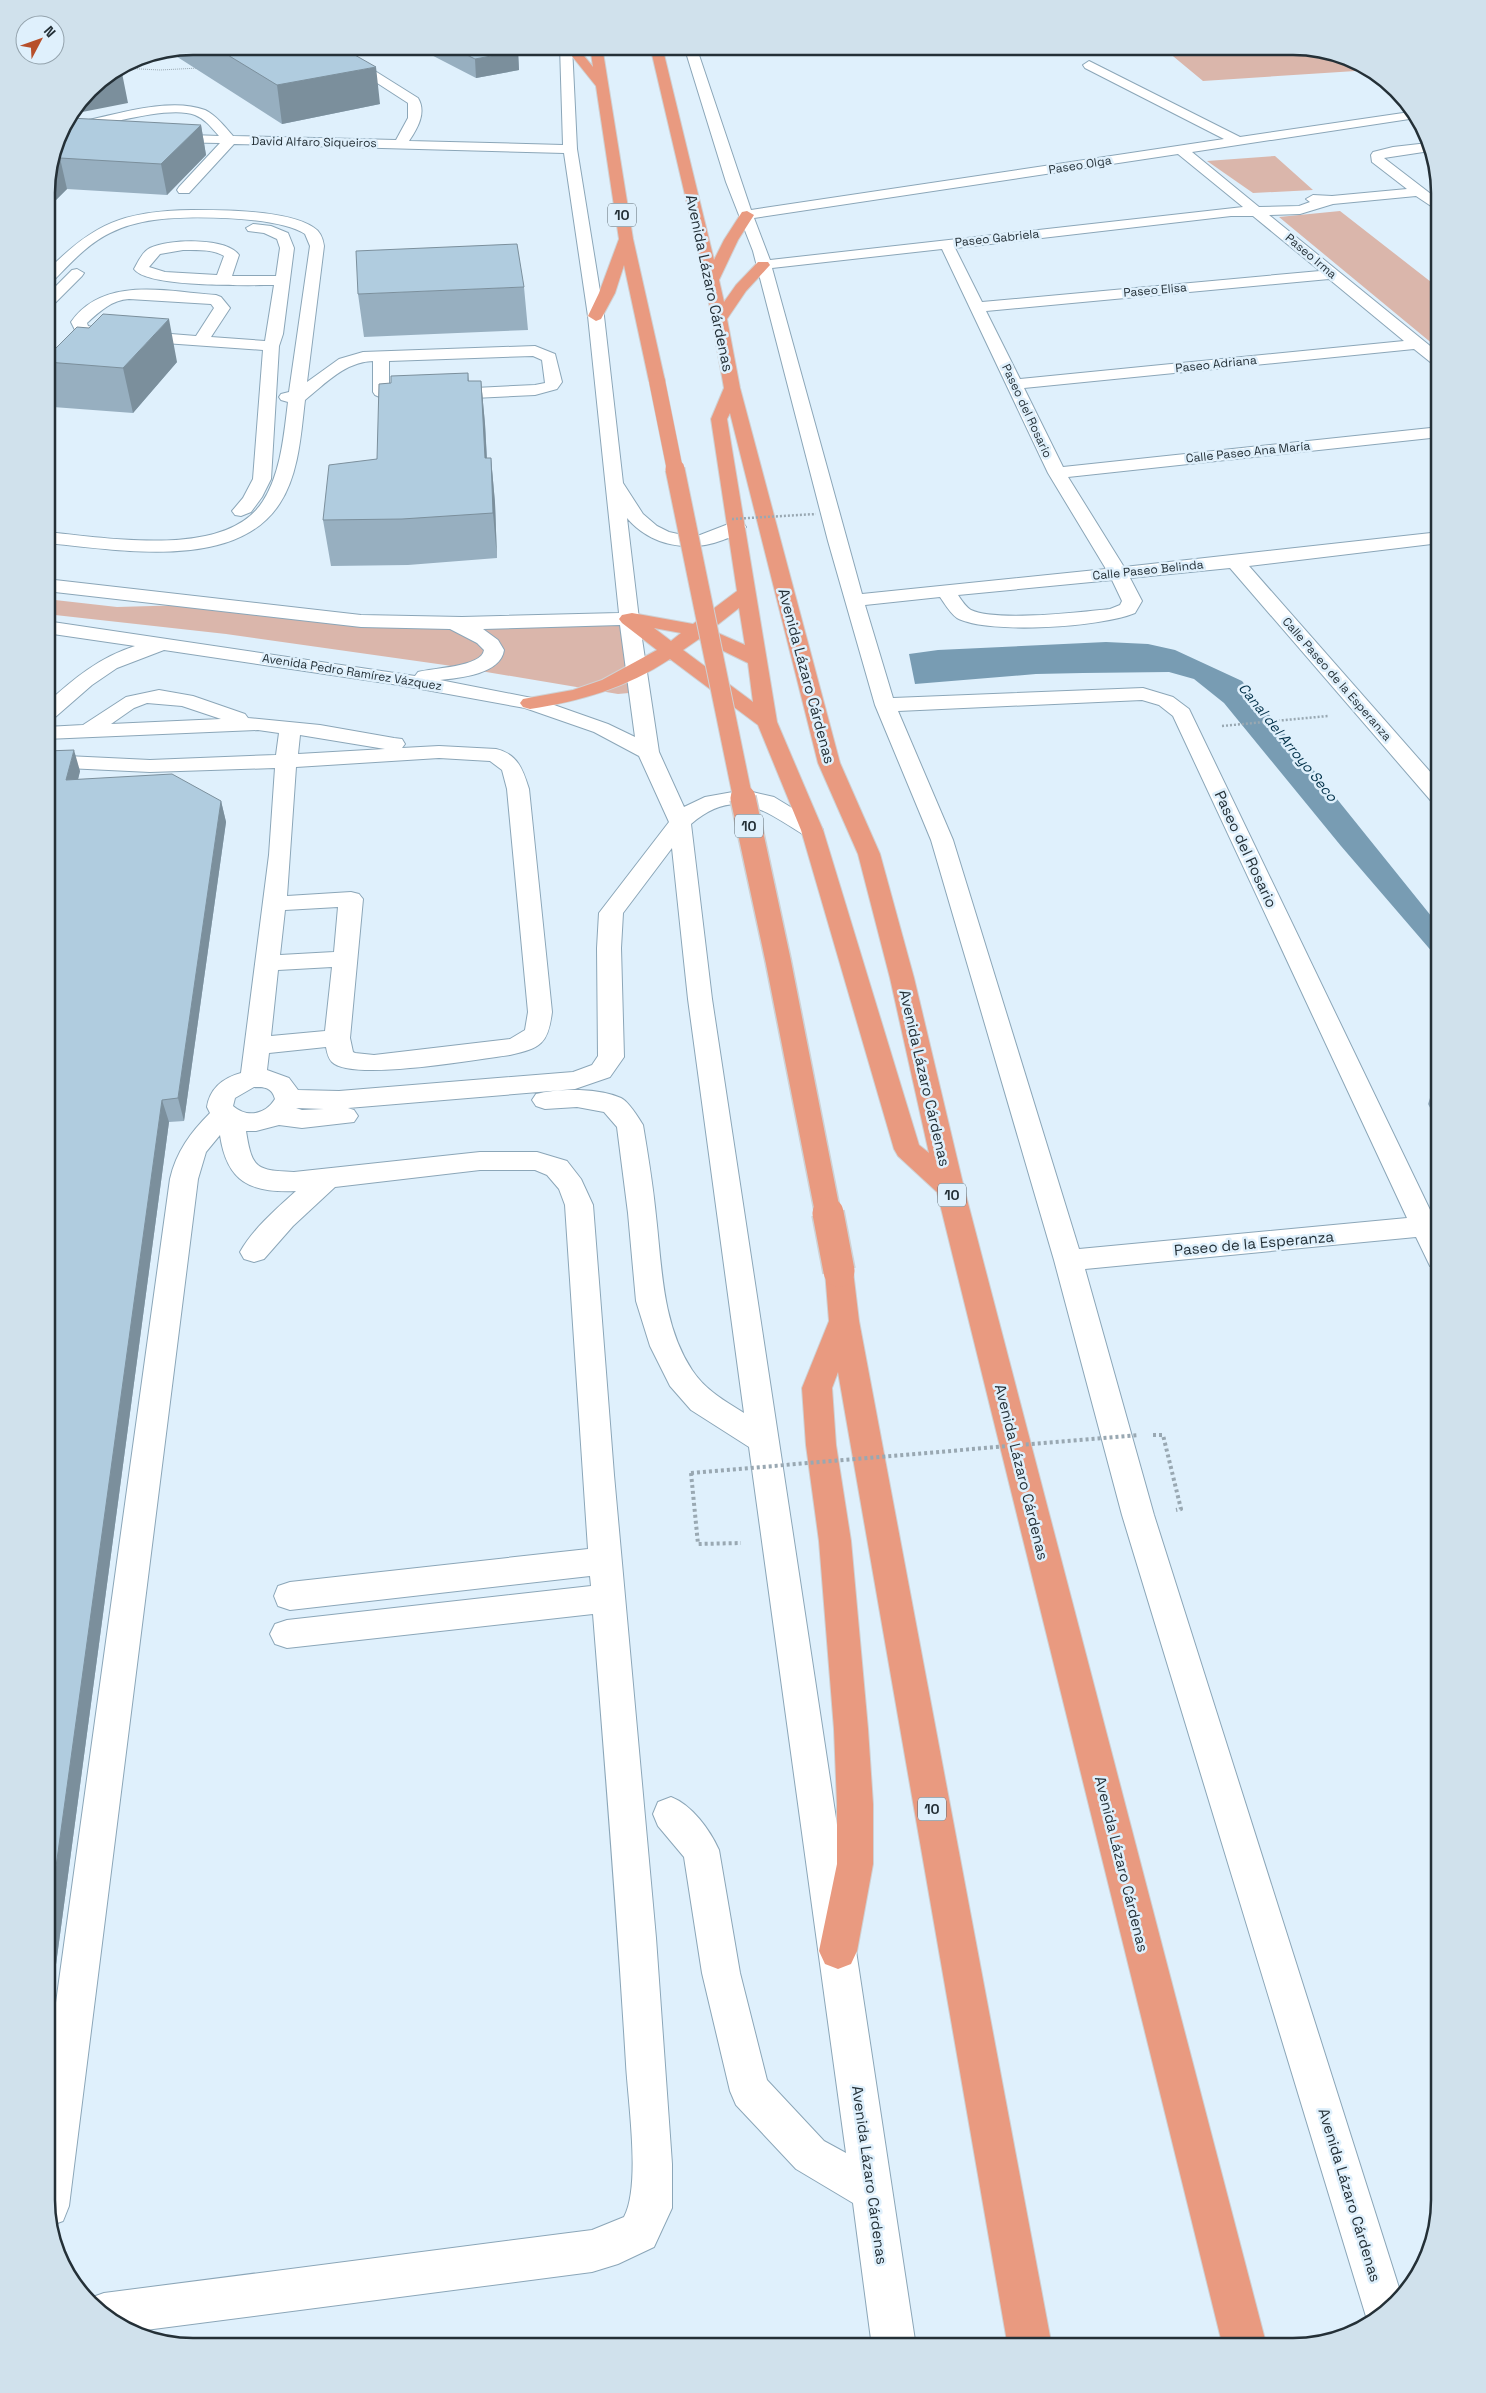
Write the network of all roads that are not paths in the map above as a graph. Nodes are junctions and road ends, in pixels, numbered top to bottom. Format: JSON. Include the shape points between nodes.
{"nodes":[{"id":1,"x":340,"y":55,"type":"edge"},
{"id":2,"x":566,"y":55,"type":"edge"},
{"id":3,"x":577,"y":55,"type":"edge"},
{"id":4,"x":597,"y":55,"type":"edge"},
{"id":5,"x":658,"y":55,"type":"edge"},
{"id":6,"x":693,"y":55,"type":"edge"},
{"id":7,"x":1089,"y":65,"type":"dead end"},
{"id":8,"x":600,"y":83,"type":"junction"},
{"id":9,"x":1408,"y":116,"type":"edge"},
{"id":10,"x":69,"y":132,"type":"edge"},
{"id":11,"x":68,"y":133,"type":"edge"},
{"id":12,"x":96,"y":136,"type":"edge"},
{"id":13,"x":154,"y":138,"type":"edge"},
{"id":14,"x":230,"y":140,"type":"junction"},
{"id":15,"x":1239,"y":142,"type":"junction"},
{"id":16,"x":400,"y":144,"type":"junction"},
{"id":17,"x":1424,"y":148,"type":"edge"},
{"id":18,"x":570,"y":149,"type":"junction"},
{"id":19,"x":1181,"y":150,"type":"junction"},
{"id":20,"x":184,"y":190,"type":"edge"},
{"id":21,"x":1418,"y":192,"type":"junction"},
{"id":22,"x":1431,"y":201,"type":"edge"},
{"id":23,"x":1254,"y":209,"type":"junction"},
{"id":24,"x":747,"y":215,"type":"junction"},
{"id":25,"x":626,"y":238,"type":"junction"},
{"id":26,"x":946,"y":243,"type":"junction"},
{"id":27,"x":91,"y":253,"type":"junction"},
{"id":28,"x":764,"y":265,"type":"junction"},
{"id":29,"x":1332,"y":274,"type":"junction"},
{"id":30,"x":55,"y":275,"type":"edge"},
{"id":31,"x":223,"y":279,"type":"junction"},
{"id":32,"x":712,"y":280,"type":"junction"},
{"id":33,"x":281,"y":281,"type":"junction"},
{"id":34,"x":55,"y":293,"type":"edge"},
{"id":35,"x":978,"y":307,"type":"junction"},
{"id":36,"x":596,"y":316,"type":"junction"},
{"id":37,"x":719,"y":319,"type":"junction"},
{"id":38,"x":201,"y":340,"type":"junction"},
{"id":39,"x":1417,"y":344,"type":"junction"},
{"id":40,"x":270,"y":346,"type":"junction"},
{"id":41,"x":1431,"y":355,"type":"edge"},
{"id":42,"x":381,"y":357,"type":"junction"},
{"id":43,"x":1015,"y":384,"type":"junction"},
{"id":44,"x":732,"y":388,"type":"junction"},
{"id":45,"x":268,"y":396,"type":"junction"},
{"id":46,"x":298,"y":397,"type":"junction"},
{"id":47,"x":1431,"y":433,"type":"edge"},
{"id":48,"x":1057,"y":473,"type":"junction"},
{"id":49,"x":613,"y":480,"type":"junction"},
{"id":50,"x":55,"y":523,"type":"edge"},
{"id":51,"x":734,"y":523,"type":"junction"},
{"id":52,"x":55,"y":538,"type":"edge"},
{"id":53,"x":1431,"y":538,"type":"edge"},
{"id":54,"x":1235,"y":562,"type":"junction"},
{"id":55,"x":1118,"y":573,"type":"junction"},
{"id":56,"x":55,"y":586,"type":"edge"},
{"id":57,"x":55,"y":591,"type":"edge"},
{"id":58,"x":87,"y":591,"type":"junction"},
{"id":59,"x":946,"y":591,"type":"junction"},
{"id":60,"x":745,"y":594,"type":"junction"},
{"id":61,"x":855,"y":600,"type":"junction"},
{"id":62,"x":630,"y":619,"type":"junction"},
{"id":63,"x":454,"y":625,"type":"junction"},
{"id":64,"x":55,"y":628,"type":"edge"},
{"id":65,"x":698,"y":630,"type":"junction"},
{"id":66,"x":168,"y":644,"type":"junction"},
{"id":67,"x":670,"y":650,"type":"junction"},
{"id":68,"x":757,"y":660,"type":"junction"},
{"id":69,"x":638,"y":671,"type":"junction"},
{"id":70,"x":399,"y":679,"type":"junction"},
{"id":71,"x":530,"y":703,"type":"junction"},
{"id":72,"x":885,"y":705,"type":"junction"},
{"id":73,"x":55,"y":707,"type":"edge"},
{"id":74,"x":767,"y":722,"type":"junction"},
{"id":75,"x":258,"y":724,"type":"junction"},
{"id":76,"x":290,"y":727,"type":"junction"},
{"id":77,"x":88,"y":731,"type":"junction"},
{"id":78,"x":55,"y":732,"type":"edge"},
{"id":79,"x":440,"y":752,"type":"junction"},
{"id":80,"x":648,"y":752,"type":"junction"},
{"id":81,"x":55,"y":761,"type":"edge"},
{"id":82,"x":286,"y":761,"type":"junction"},
{"id":83,"x":1431,"y":787,"type":"edge"},
{"id":84,"x":680,"y":822,"type":"junction"},
{"id":85,"x":812,"y":830,"type":"junction"},
{"id":86,"x":274,"y":904,"type":"junction"},
{"id":87,"x":346,"y":959,"type":"junction"},
{"id":88,"x":268,"y":962,"type":"junction"},
{"id":89,"x":337,"y":1038,"type":"junction"},
{"id":90,"x":257,"y":1046,"type":"junction"},
{"id":91,"x":253,"y":1078,"type":"junction"},
{"id":92,"x":281,"y":1107,"type":"junction"},
{"id":93,"x":228,"y":1117,"type":"junction"},
{"id":94,"x":328,"y":1178,"type":"junction"},
{"id":95,"x":950,"y":1188,"type":"junction"},
{"id":96,"x":1431,"y":1224,"type":"edge"},
{"id":97,"x":1431,"y":1226,"type":"edge"},
{"id":98,"x":254,"y":1252,"type":"dead end"},
{"id":99,"x":1068,"y":1260,"type":"junction"},
{"id":100,"x":844,"y":1321,"type":"junction"},
{"id":101,"x":764,"y":1441,"type":"junction"},
{"id":102,"x":606,"y":1561,"type":"junction"},
{"id":103,"x":290,"y":1596,"type":"dead end"},
{"id":104,"x":609,"y":1598,"type":"junction"},
{"id":105,"x":287,"y":1634,"type":"dead end"},
{"id":106,"x":671,"y":1814,"type":"dead end"},
{"id":107,"x":838,"y":1950,"type":"junction"},
{"id":108,"x":55,"y":2155,"type":"edge"},
{"id":109,"x":872,"y":2192,"type":"junction"},
{"id":110,"x":1383,"y":2305,"type":"edge"},
{"id":111,"x":113,"y":2313,"type":"edge"},
{"id":112,"x":893,"y":2338,"type":"edge"},
{"id":113,"x":1028,"y":2338,"type":"edge"},
{"id":114,"x":1243,"y":2338,"type":"edge"}],
"edges":[{"from":1,"to":16,"type":"street","via":[[414,101],[415,113]]},
{"from":2,"to":18,"type":"street","name":"Avenida Lázaro Cárdenas"},
{"from":3,"to":8,"type":"highway"},
{"from":4,"to":8,"type":"highway","number":"10"},
{"from":5,"to":32,"type":"highway","name":"Avenida Lázaro Cárdenas","number":"10"},
{"from":6,"to":24,"type":"street","name":"Avenida Lázaro Cárdenas","via":[[733,182]]},
{"from":7,"to":15,"type":"street"},
{"from":8,"to":25,"type":"highway","number":"10"},
{"from":9,"to":15,"type":"street","name":"Paseo Olga"},
{"from":10,"to":14,"type":"street","via":[[157,111],[180,109],[202,114]]},
{"from":11,"to":12,"type":"street"},
{"from":13,"to":14,"type":"street","name":"David Alfaro Siqueiros"},
{"from":14,"to":16,"type":"street","name":"David Alfaro Siqueiros"},
{"from":14,"to":20,"type":"street"},
{"from":15,"to":19,"type":"street","name":"Paseo Olga"},
{"from":16,"to":18,"type":"street","name":"David Alfaro Siqueiros"},
{"from":17,"to":21,"type":"street","via":[[1387,152],[1377,157],[1380,163]]},
{"from":18,"to":36,"type":"street","name":"Avenida Lázaro Cárdenas"},
{"from":19,"to":23,"type":"street","name":"Paseo Irma"},
{"from":19,"to":24,"type":"street","name":"Paseo Olga"},
{"from":21,"to":22,"type":"street"},
{"from":21,"to":23,"type":"street","name":"Paseo Gabriela","via":[[1332,200],[1300,210]]},
{"from":23,"to":26,"type":"street","name":"Paseo Gabriela"},
{"from":23,"to":29,"type":"street","name":"Paseo Irma"},
{"from":24,"to":28,"type":"street","name":"Avenida Lázaro Cárdenas"},
{"from":24,"to":32,"type":"highway"},
{"from":25,"to":36,"type":"highway"},
{"from":25,"to":100,"type":"highway","number":"10","bridge":true,"via":[[778,960],[839,1271]]},
{"from":26,"to":28,"type":"street","name":"Paseo Gabriela"},
{"from":26,"to":35,"type":"street","name":"Paseo del Rosario"},
{"from":27,"to":30,"type":"street"},
{"from":27,"to":33,"type":"street","via":[[122,232],[156,224],[266,229],[283,236],[287,242]]},
{"from":27,"to":34,"type":"street"},
{"from":27,"to":46,"type":"street","via":[[92,236],[159,215],[273,220],[294,223],[311,232],[317,246]]},
{"from":28,"to":37,"type":"highway","via":[[741,288]]},
{"from":28,"to":61,"type":"street","name":"Avenida Lázaro Cárdenas"},
{"from":29,"to":35,"type":"street","name":"Paseo Elisa"},
{"from":29,"to":39,"type":"street","name":"Paseo Irma"},
{"from":31,"to":31,"type":"street","via":[[160,276],[141,270],[151,254],[166,247],[222,249],[232,255]]},
{"from":31,"to":33,"type":"street"},
{"from":32,"to":37,"type":"highway","name":"Avenida Lázaro Cárdenas","number":"10"},
{"from":33,"to":40,"type":"street","via":[[275,334]]},
{"from":35,"to":43,"type":"street","name":"Paseo del Rosario"},
{"from":36,"to":49,"type":"street","name":"Avenida Lázaro Cárdenas"},
{"from":37,"to":44,"type":"highway","name":"Avenida Lázaro Cárdenas","number":"10"},
{"from":38,"to":38,"type":"street","via":[[94,333],[82,329],[80,322],[102,301],[116,296],[130,294],[216,300],[222,308]]},
{"from":38,"to":40,"type":"street"},
{"from":39,"to":41,"type":"street","name":"Paseo Irma"},
{"from":39,"to":43,"type":"street","name":"Paseo Adriana"},
{"from":40,"to":45,"type":"street"},
{"from":42,"to":42,"type":"street","via":[[535,351],[549,357],[554,382],[551,386],[535,390],[391,396],[381,392]]},
{"from":42,"to":46,"type":"street","via":[[345,362]]},
{"from":43,"to":48,"type":"street","name":"Paseo del Rosario"},
{"from":44,"to":51,"type":"highway","via":[[719,419]]},
{"from":44,"to":95,"type":"highway","name":"Avenida Lázaro Cárdenas","number":"10","via":[[829,763],[869,854],[902,978]]},
{"from":45,"to":46,"type":"street"},
{"from":45,"to":50,"type":"street","via":[[262,479],[248,505],[234,516],[195,530],[177,532]]},
{"from":46,"to":52,"type":"street","via":[[281,484],[268,507],[246,526],[209,541],[187,544]]},
{"from":47,"to":48,"type":"street","name":"Calle Paseo Ana María"},
{"from":48,"to":55,"type":"street","name":"Paseo del Rosario"},
{"from":49,"to":51,"type":"street","via":[[640,522],[663,536],[680,541],[698,541],[721,536]]},
{"from":49,"to":62,"type":"street","name":"Avenida Lázaro Cárdenas"},
{"from":51,"to":60,"type":"highway"},
{"from":53,"to":54,"type":"street","name":"Calle Paseo Belinda"},
{"from":54,"to":55,"type":"street","name":"Calle Paseo Belinda"},
{"from":54,"to":83,"type":"street","name":"Calle Paseo de la Esperanza"},
{"from":55,"to":59,"type":"street","name":"Calle Paseo Belinda"},
{"from":55,"to":59,"type":"street","name":"Paseo del Rosario","via":[[1131,605],[1122,612],[1101,616],[988,620],[964,613]]},
{"from":56,"to":58,"type":"street"},
{"from":57,"to":58,"type":"street"},
{"from":58,"to":63,"type":"street","via":[[361,620]]},
{"from":59,"to":61,"type":"street","name":"Calle Paseo Belinda"},
{"from":60,"to":65,"type":"highway"},
{"from":60,"to":68,"type":"highway"},
{"from":61,"to":72,"type":"street","name":"Avenida Lázaro Cárdenas"},
{"from":62,"to":63,"type":"street"},
{"from":62,"to":65,"type":"highway"},
{"from":62,"to":67,"type":"highway"},
{"from":62,"to":69,"type":"street","name":"Avenida Lázaro Cárdenas"},
{"from":63,"to":70,"type":"street","via":[[472,630],[490,641],[495,653],[476,667],[463,671]]},
{"from":64,"to":66,"type":"street","name":"Avenida Pedro Ramírez Vázquez"},
{"from":65,"to":67,"type":"highway"},
{"from":65,"to":68,"type":"highway"},
{"from":66,"to":70,"type":"street","name":"Avenida Pedro Ramírez Vázquez"},
{"from":66,"to":73,"type":"street","via":[[138,651],[106,665]]},
{"from":67,"to":69,"type":"highway"},
{"from":67,"to":74,"type":"highway"},
{"from":68,"to":74,"type":"highway"},
{"from":69,"to":71,"type":"highway","via":[[586,693]]},
{"from":69,"to":80,"type":"street","name":"Avenida Lázaro Cárdenas"},
{"from":70,"to":71,"type":"street","name":"Avenida Pedro Ramírez Vázquez"},
{"from":71,"to":80,"type":"street","name":"Avenida Pedro Ramírez Vázquez","via":[[601,728]]},
{"from":72,"to":96,"type":"street","name":"Paseo del Rosario","via":[[1144,694],[1166,701],[1182,713]]},
{"from":72,"to":99,"type":"street","name":"Avenida Lázaro Cárdenas","via":[[942,840]]},
{"from":74,"to":85,"type":"highway"},
{"from":75,"to":76,"type":"street"},
{"from":75,"to":77,"type":"street"},
{"from":75,"to":77,"type":"street","via":[[173,698],[155,696],[125,705]]},
{"from":76,"to":79,"type":"street"},
{"from":76,"to":82,"type":"street"},
{"from":77,"to":78,"type":"street"},
{"from":79,"to":82,"type":"street"},
{"from":79,"to":89,"type":"street","via":[[496,756],[512,768],[516,778],[534,939],[539,1026],[532,1039],[523,1044],[374,1063],[350,1061],[341,1056]]},
{"from":80,"to":84,"type":"street","name":"Avenida Lázaro Cárdenas"},
{"from":81,"to":82,"type":"street","via":[[150,766]]},
{"from":82,"to":86,"type":"street"},
{"from":84,"to":85,"type":"street","via":[[695,809],[713,802],[744,797],[766,802]]},
{"from":84,"to":92,"type":"street","via":[[612,913],[609,948],[610,1057],[601,1071],[575,1080]]},
{"from":84,"to":101,"type":"street","name":"Avenida Lázaro Cárdenas","via":[[700,999]]},
{"from":85,"to":95,"type":"highway","via":[[907,1149]]},
{"from":86,"to":87,"type":"street","via":[[351,900]]},
{"from":86,"to":88,"type":"street"},
{"from":87,"to":88,"type":"street"},
{"from":87,"to":89,"type":"street"},
{"from":88,"to":90,"type":"street"},
{"from":89,"to":90,"type":"street"},
{"from":90,"to":91,"type":"street"},
{"from":91,"to":92,"type":"street","via":[[276,1081],[284,1086]]},
{"from":91,"to":93,"type":"street","via":[[231,1086],[224,1094],[220,1107]]},
{"from":92,"to":93,"type":"street","via":[[251,1123]]},
{"from":92,"to":101,"type":"street","via":[[302,1119],[577,1098],[612,1105],[630,1125],[650,1301],[665,1346],[681,1378],[702,1402]]},
{"from":93,"to":94,"type":"street","via":[[236,1157],[246,1172],[274,1182]]},
{"from":93,"to":108,"type":"street","via":[[194,1148],[184,1179]]},
{"from":94,"to":98,"type":"street","via":[[282,1219]]},
{"from":94,"to":102,"type":"street","via":[[480,1161],[537,1161],[557,1168],[571,1186],[580,1205]]},
{"from":95,"to":114,"type":"highway","name":"Avenida Lázaro Cárdenas","number":"10"},
{"from":97,"to":99,"type":"street","name":"Paseo de la Esperanza"},
{"from":99,"to":110,"type":"street","name":"Avenida Lázaro Cárdenas","via":[[1138,1514]]},
{"from":100,"to":107,"type":"highway","via":[[817,1388],[821,1445],[836,1550],[855,1804],[855,1864]]},
{"from":100,"to":113,"type":"highway","number":"10"},
{"from":101,"to":107,"type":"street","name":"Avenida Lázaro Cárdenas"},
{"from":102,"to":103,"type":"street"},
{"from":102,"to":104,"type":"street"},
{"from":104,"to":105,"type":"street"},
{"from":104,"to":111,"type":"street","via":[[652,2164],[651,2208],[639,2232],[592,2251]]},
{"from":106,"to":109,"type":"street","via":[[701,1850],[721,1974],[750,2091],[810,2155]]},
{"from":107,"to":109,"type":"street","name":"Avenida Lázaro Cárdenas"},
{"from":109,"to":112,"type":"street","name":"Avenida Lázaro Cárdenas"}]}
